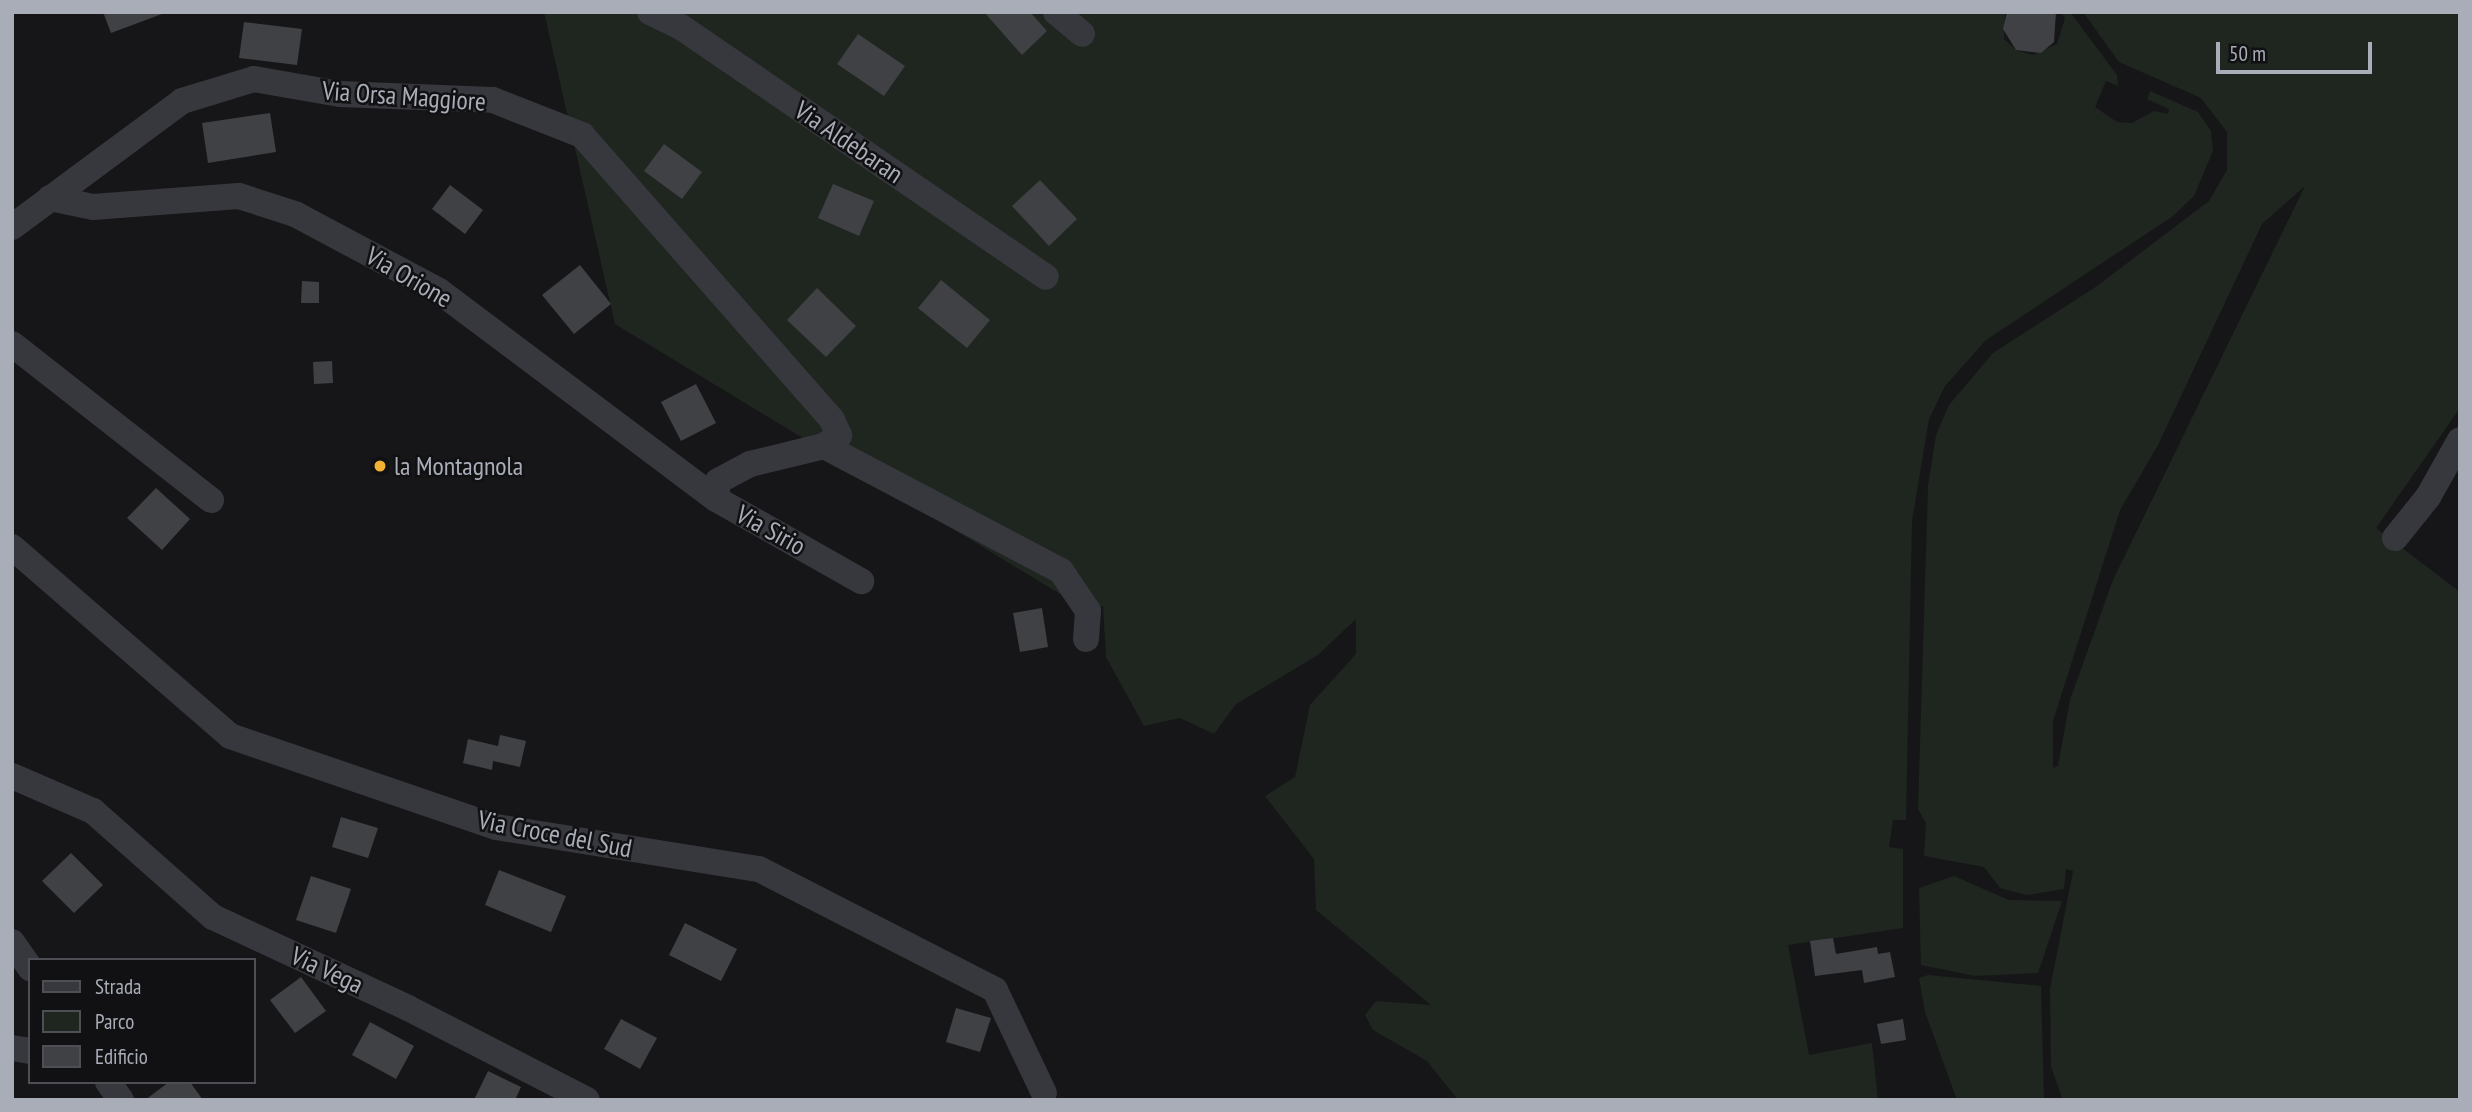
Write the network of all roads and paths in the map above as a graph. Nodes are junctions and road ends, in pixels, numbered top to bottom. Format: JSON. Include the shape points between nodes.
{"nodes":[{"id":1,"x":650,"y":12,"type":"edge"},
{"id":2,"x":1056,"y":12,"type":"edge"},
{"id":3,"x":1082,"y":34,"type":"dead end"},
{"id":4,"x":50,"y":198,"type":"junction"},
{"id":5,"x":12,"y":227,"type":"edge"},
{"id":6,"x":1046,"y":277,"type":"dead end"},
{"id":7,"x":12,"y":344,"type":"edge"},
{"id":8,"x":2460,"y":440,"type":"edge"},
{"id":9,"x":824,"y":446,"type":"junction"},
{"id":10,"x":716,"y":499,"type":"junction"},
{"id":11,"x":211,"y":500,"type":"dead end"},
{"id":12,"x":2395,"y":538,"type":"dead end"},
{"id":13,"x":12,"y":547,"type":"edge"},
{"id":14,"x":861,"y":581,"type":"dead end"},
{"id":15,"x":1086,"y":639,"type":"dead end"},
{"id":16,"x":12,"y":776,"type":"edge"},
{"id":17,"x":12,"y":943,"type":"edge"},
{"id":18,"x":28,"y":965,"type":"edge"},
{"id":19,"x":109,"y":1084,"type":"edge"},
{"id":20,"x":1044,"y":1093,"type":"dead end"},
{"id":21,"x":121,"y":1100,"type":"edge"},
{"id":22,"x":587,"y":1100,"type":"edge"}],
"edges":[{"from":1,"to":6,"type":"street","name":"Via Aldebaran","via":[[681,27]]},
{"from":2,"to":3,"type":"street"},
{"from":4,"to":5,"type":"street","name":"Via Orsa Maggiore"},
{"from":4,"to":9,"type":"street","name":"Via Orsa Maggiore","via":[[182,101],[254,79],[340,94],[493,100],[582,135],[832,419],[839,435]]},
{"from":4,"to":10,"type":"street","name":"Via Orione","via":[[93,208],[239,196],[295,214],[439,291]]},
{"from":7,"to":11,"type":"street"},
{"from":8,"to":12,"type":"street","via":[[2428,497]]},
{"from":9,"to":10,"type":"street","name":"Via Sirio","via":[[750,464],[718,481]]},
{"from":9,"to":15,"type":"street","via":[[1061,571],[1088,611]]},
{"from":10,"to":14,"type":"street","name":"Via Sirio"},
{"from":13,"to":20,"type":"street","name":"Via Croce del Sud","via":[[230,736],[496,827],[759,869],[995,990]]},
{"from":16,"to":22,"type":"street","name":"Via Vega","via":[[93,811],[213,917],[408,1007]]},
{"from":17,"to":18,"type":"street"},
{"from":19,"to":21,"type":"street"}]}
